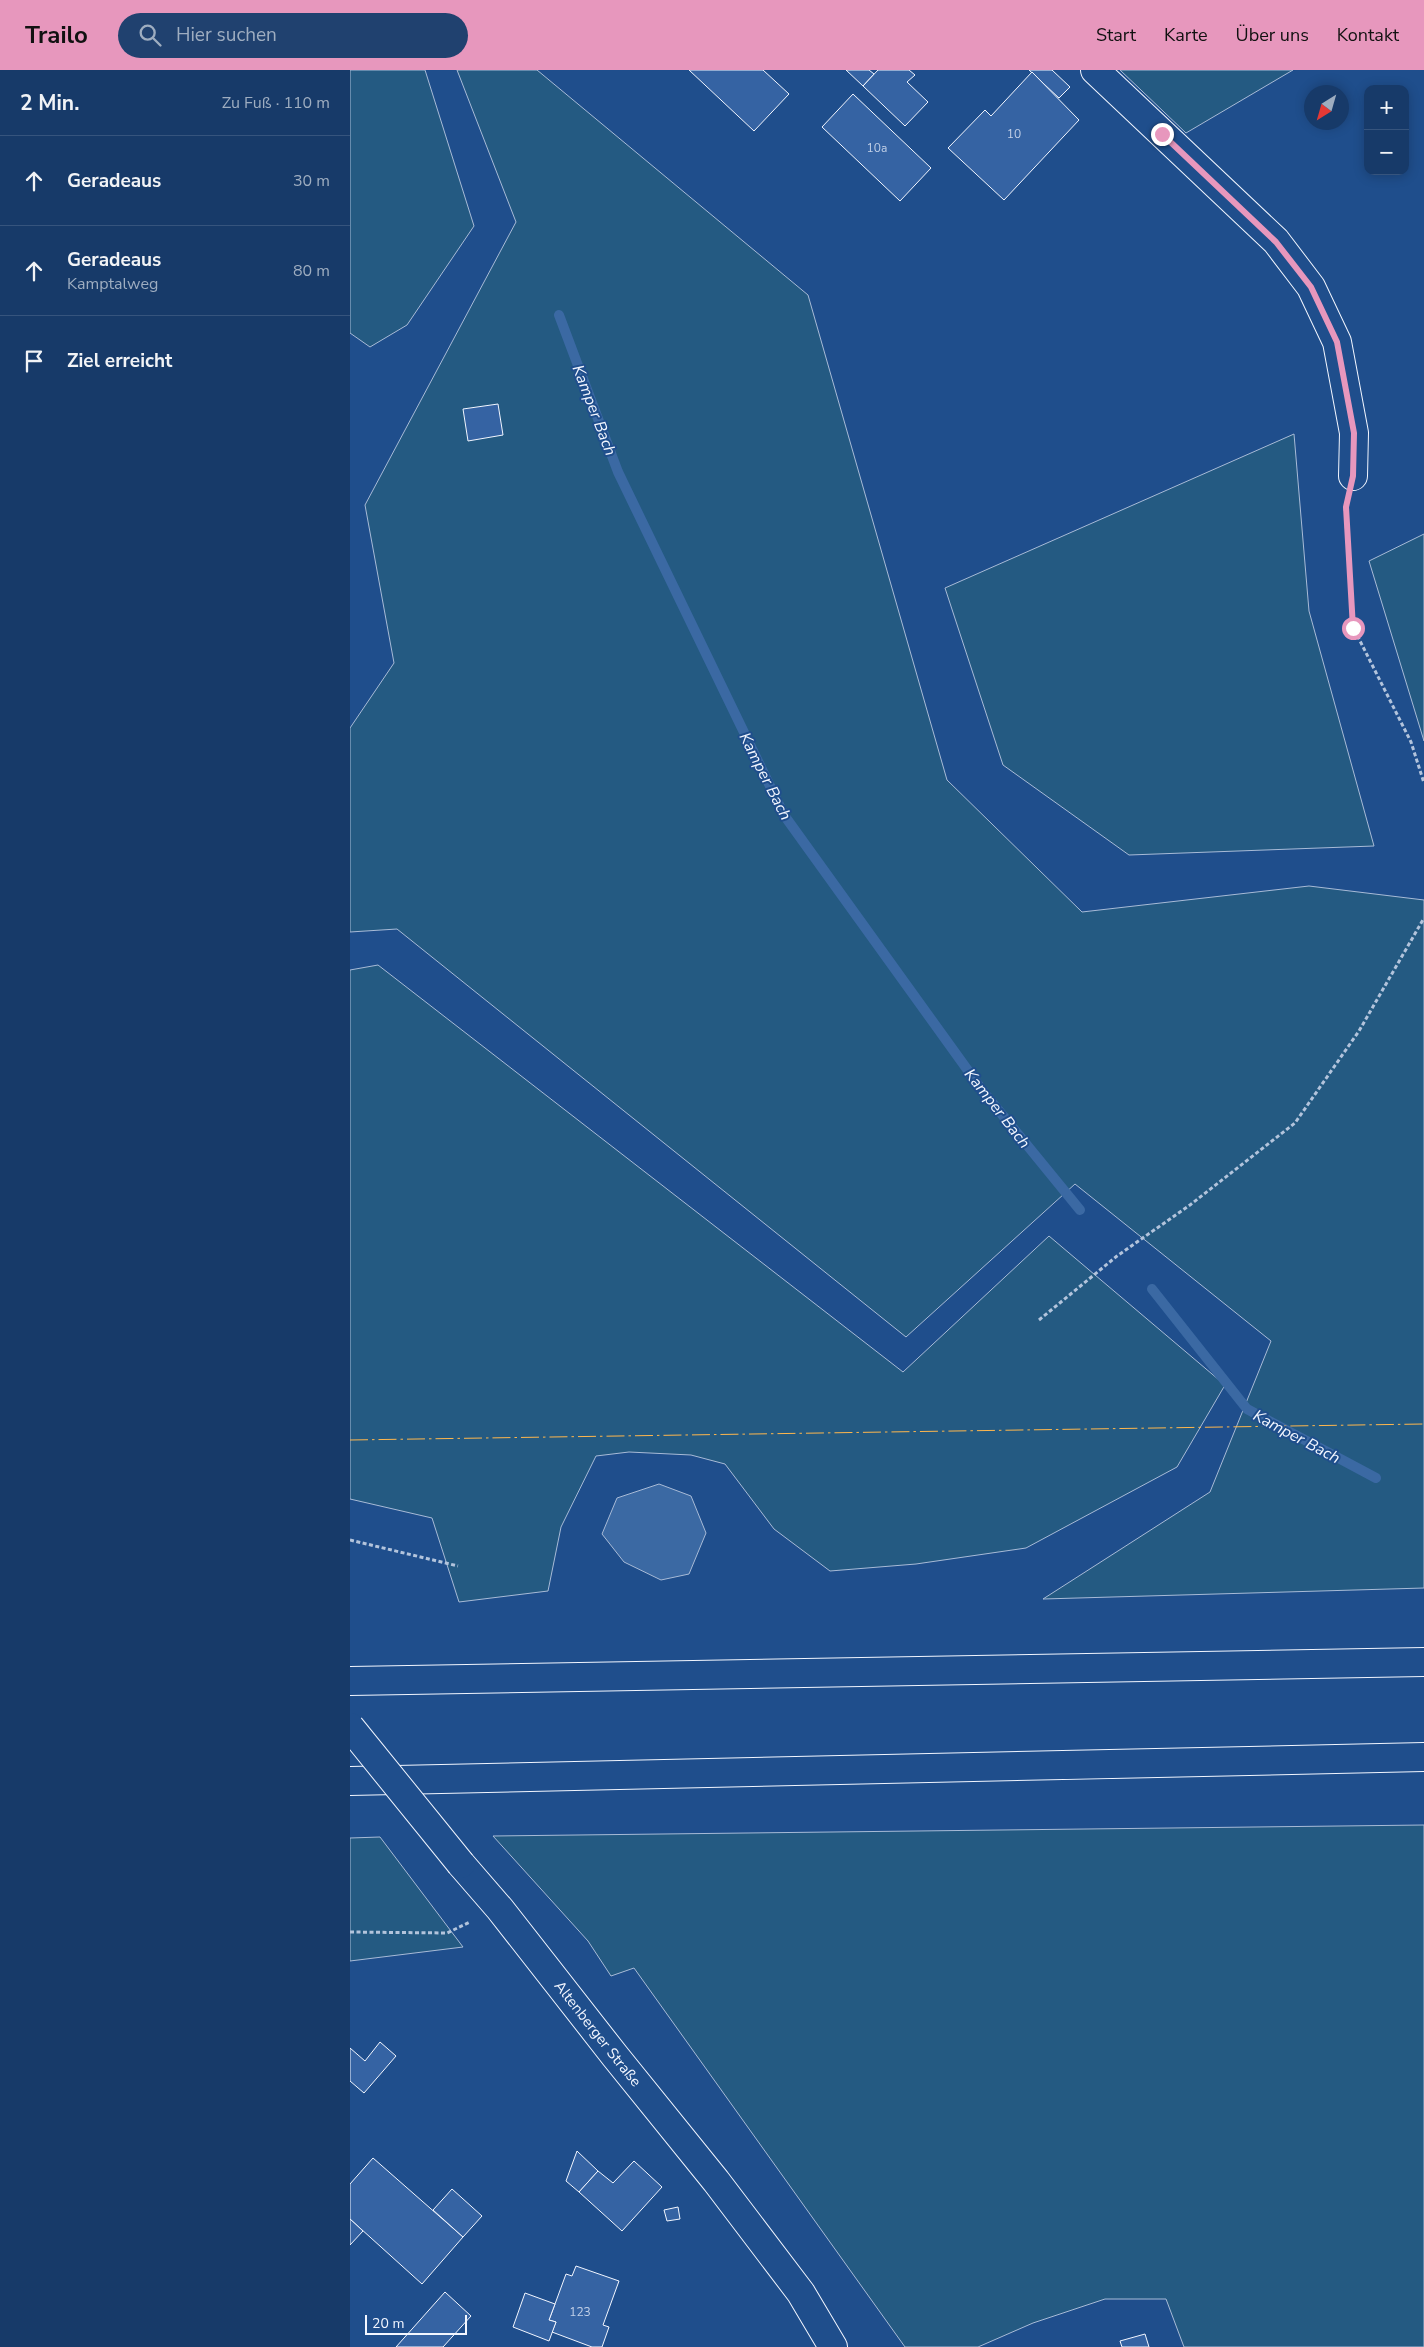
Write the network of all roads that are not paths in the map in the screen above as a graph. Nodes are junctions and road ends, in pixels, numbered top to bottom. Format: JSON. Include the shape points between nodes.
{"nodes":[{"id":1,"x":1094,"y":70,"type":"edge"},
{"id":2,"x":1353,"y":476,"type":"road end"},
{"id":3,"x":1424,"y":1662,"type":"edge"},
{"id":4,"x":350,"y":1681,"type":"edge"},
{"id":5,"x":350,"y":1728,"type":"edge"},
{"id":6,"x":1424,"y":1758,"type":"edge"},
{"id":7,"x":350,"y":1781,"type":"edge"},
{"id":8,"x":832,"y":2347,"type":"edge"}],
"edges":[{"from":1,"to":2,"type":"main road","via":[[1276,242],[1311,287],[1337,342],[1354,433]]},
{"from":3,"to":4,"type":"main road"},
{"from":5,"to":8,"type":"main road","name":"Altenberger Straße","bridge":true,"via":[[500,1909],[722,2189],[801,2293]]},
{"from":6,"to":7,"type":"main road"}]}
